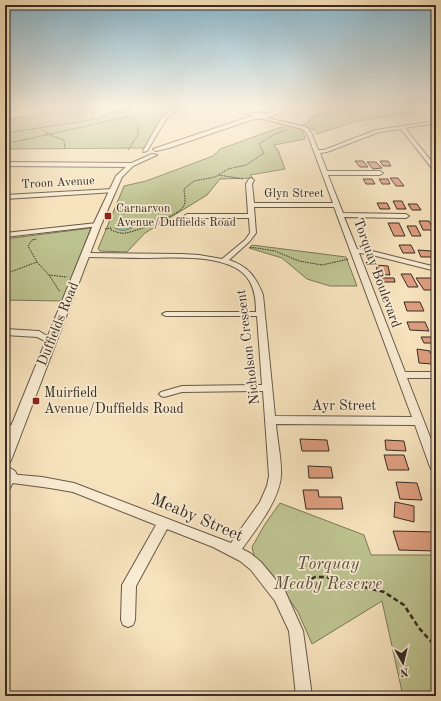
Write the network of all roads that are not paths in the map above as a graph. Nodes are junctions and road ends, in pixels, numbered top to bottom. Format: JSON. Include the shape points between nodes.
{"nodes":[{"id":1,"x":158,"y":141,"type":"edge"},
{"id":2,"x":184,"y":141,"type":"edge"},
{"id":3,"x":313,"y":141,"type":"edge"},
{"id":4,"x":352,"y":141,"type":"edge"},
{"id":5,"x":413,"y":141,"type":"edge"},
{"id":6,"x":155,"y":150,"type":"junction"},
{"id":7,"x":145,"y":152,"type":"junction"},
{"id":8,"x":317,"y":152,"type":"junction"},
{"id":9,"x":5,"y":164,"type":"edge"},
{"id":10,"x":121,"y":165,"type":"junction"},
{"id":11,"x":131,"y":165,"type":"junction"},
{"id":12,"x":436,"y":170,"type":"edge"},
{"id":13,"x":325,"y":173,"type":"junction"},
{"id":14,"x":380,"y":173,"type":"dead end"},
{"id":15,"x":251,"y":180,"type":"road end"},
{"id":16,"x":113,"y":191,"type":"junction"},
{"id":17,"x":5,"y":197,"type":"edge"},
{"id":18,"x":251,"y":205,"type":"junction"},
{"id":19,"x":337,"y":206,"type":"junction"},
{"id":20,"x":341,"y":215,"type":"junction"},
{"id":21,"x":187,"y":216,"type":"dead end"},
{"id":22,"x":252,"y":216,"type":"junction"},
{"id":23,"x":406,"y":216,"type":"dead end"},
{"id":24,"x":97,"y":225,"type":"junction"},
{"id":25,"x":5,"y":235,"type":"edge"},
{"id":26,"x":355,"y":254,"type":"junction"},
{"id":27,"x":86,"y":255,"type":"junction"},
{"id":28,"x":224,"y":261,"type":"junction"},
{"id":29,"x":436,"y":269,"type":"edge"},
{"id":30,"x":166,"y":314,"type":"dead end"},
{"id":31,"x":260,"y":314,"type":"junction"},
{"id":32,"x":5,"y":332,"type":"edge"},
{"id":33,"x":51,"y":341,"type":"junction"},
{"id":34,"x":401,"y":375,"type":"junction"},
{"id":35,"x":436,"y":375,"type":"edge"},
{"id":36,"x":267,"y":388,"type":"junction"},
{"id":37,"x":164,"y":394,"type":"dead end"},
{"id":38,"x":270,"y":420,"type":"junction"},
{"id":39,"x":418,"y":421,"type":"junction"},
{"id":40,"x":5,"y":426,"type":"edge"},
{"id":41,"x":14,"y":435,"type":"junction"},
{"id":42,"x":5,"y":458,"type":"edge"},
{"id":43,"x":436,"y":467,"type":"edge"},
{"id":44,"x":6,"y":478,"type":"edge"},
{"id":45,"x":164,"y":522,"type":"junction"},
{"id":46,"x":233,"y":550,"type":"junction"},
{"id":47,"x":128,"y":620,"type":"dead end"},
{"id":48,"x":304,"y":696,"type":"edge"}],
"edges":[{"from":1,"to":6,"type":"street"},
{"from":2,"to":6,"type":"street","name":"Duffields Road"},
{"from":3,"to":8,"type":"street","name":"Torquay Boulevard"},
{"from":4,"to":8,"type":"street"},
{"from":5,"to":12,"type":"street"},
{"from":6,"to":7,"type":"street"},
{"from":6,"to":7,"type":"street"},
{"from":6,"to":11,"type":"street","name":"Duffields Road"},
{"from":7,"to":10,"type":"street"},
{"from":8,"to":13,"type":"street","name":"Torquay Boulevard"},
{"from":9,"to":10,"type":"street"},
{"from":10,"to":11,"type":"street"},
{"from":10,"to":16,"type":"street","name":"Duffields Road","via":[[116,174]]},
{"from":11,"to":16,"type":"street","name":"Duffields Road","via":[[119,176]]},
{"from":13,"to":14,"type":"street"},
{"from":13,"to":19,"type":"street","name":"Torquay Boulevard"},
{"from":15,"to":18,"type":"street"},
{"from":16,"to":17,"type":"street","name":"Troon Avenue"},
{"from":16,"to":24,"type":"street","name":"Duffields Road"},
{"from":18,"to":19,"type":"street","name":"Glyn Street"},
{"from":18,"to":22,"type":"street"},
{"from":19,"to":20,"type":"street","name":"Torquay Boulevard"},
{"from":20,"to":23,"type":"street"},
{"from":20,"to":26,"type":"street","name":"Torquay Boulevard"},
{"from":21,"to":22,"type":"street"},
{"from":22,"to":28,"type":"street","via":[[253,233]]},
{"from":24,"to":25,"type":"street"},
{"from":24,"to":27,"type":"street","name":"Duffields Road"},
{"from":26,"to":29,"type":"street","via":[[368,252]]},
{"from":26,"to":34,"type":"street","name":"Torquay Boulevard"},
{"from":27,"to":28,"type":"street","name":"Nicholson Crescent","via":[[187,256]]},
{"from":27,"to":33,"type":"street","name":"Duffields Road"},
{"from":28,"to":31,"type":"street","name":"Nicholson Crescent","via":[[245,272],[255,283],[259,295]]},
{"from":30,"to":31,"type":"street"},
{"from":31,"to":36,"type":"street","name":"Nicholson Crescent"},
{"from":32,"to":33,"type":"street","via":[[39,334]]},
{"from":33,"to":41,"type":"street","name":"Duffields Road"},
{"from":34,"to":35,"type":"street"},
{"from":34,"to":39,"type":"street","name":"Torquay Boulevard"},
{"from":36,"to":37,"type":"street","via":[[182,389]]},
{"from":36,"to":38,"type":"street","name":"Nicholson Crescent"},
{"from":38,"to":39,"type":"street","name":"Ayr Street"},
{"from":38,"to":46,"type":"street","name":"Nicholson Crescent","via":[[274,487]]},
{"from":39,"to":43,"type":"street","name":"Torquay Boulevard"},
{"from":40,"to":41,"type":"street"},
{"from":41,"to":42,"type":"street","name":"Duffields Road"},
{"from":44,"to":45,"type":"street","name":"Meaby Street","via":[[56,483]]},
{"from":45,"to":46,"type":"street","name":"Meaby Street"},
{"from":45,"to":47,"type":"street","via":[[129,585]]},
{"from":46,"to":48,"type":"street","name":"Meaby Street","via":[[256,566],[280,596],[296,631]]}]}
